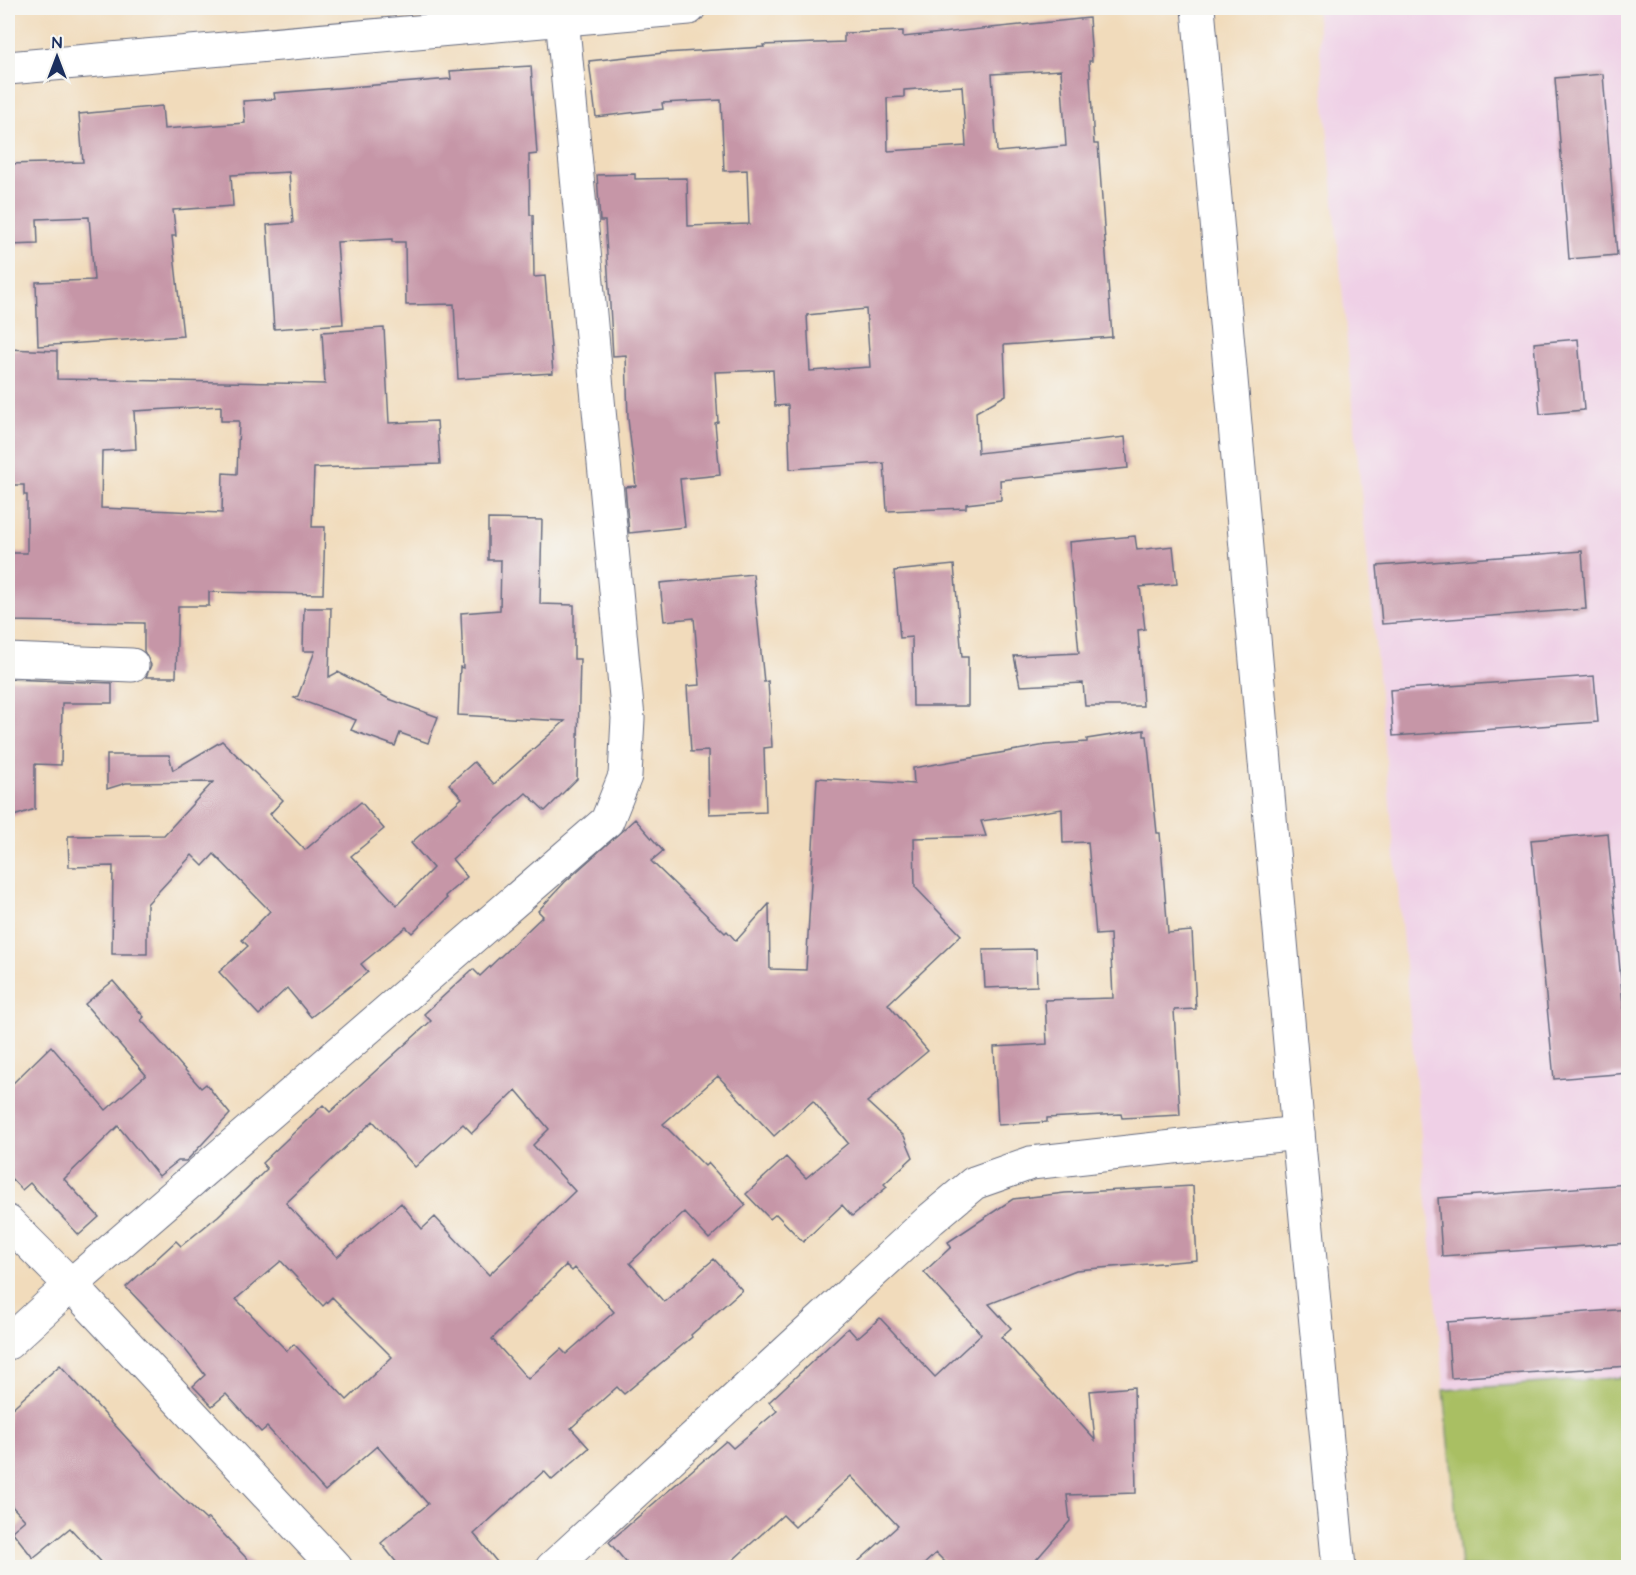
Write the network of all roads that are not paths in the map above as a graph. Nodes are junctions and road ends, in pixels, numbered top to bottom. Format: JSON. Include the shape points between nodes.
{"nodes":[{"id":1,"x":689,"y":8,"type":"edge"},
{"id":2,"x":1198,"y":8,"type":"edge"},
{"id":3,"x":562,"y":17,"type":"junction"},
{"id":4,"x":8,"y":68,"type":"edge"},
{"id":5,"x":8,"y":660,"type":"edge"},
{"id":6,"x":132,"y":665,"type":"dead end"},
{"id":7,"x":1298,"y":1133,"type":"junction"},
{"id":8,"x":8,"y":1222,"type":"edge"},
{"id":9,"x":71,"y":1284,"type":"junction"},
{"id":10,"x":8,"y":1343,"type":"edge"},
{"id":11,"x":336,"y":1568,"type":"edge"},
{"id":12,"x":552,"y":1568,"type":"edge"},
{"id":13,"x":1339,"y":1568,"type":"edge"}],
"edges":[{"from":1,"to":3,"type":"street"},
{"from":2,"to":7,"type":"street"},
{"from":3,"to":4,"type":"street"},
{"from":3,"to":9,"type":"street","via":[[628,718],[625,777],[607,821]]},
{"from":5,"to":6,"type":"street"},
{"from":7,"to":12,"type":"street","via":[[1031,1163],[974,1183]]},
{"from":7,"to":13,"type":"street"},
{"from":8,"to":9,"type":"street"},
{"from":9,"to":10,"type":"street"},
{"from":9,"to":11,"type":"street"}]}
